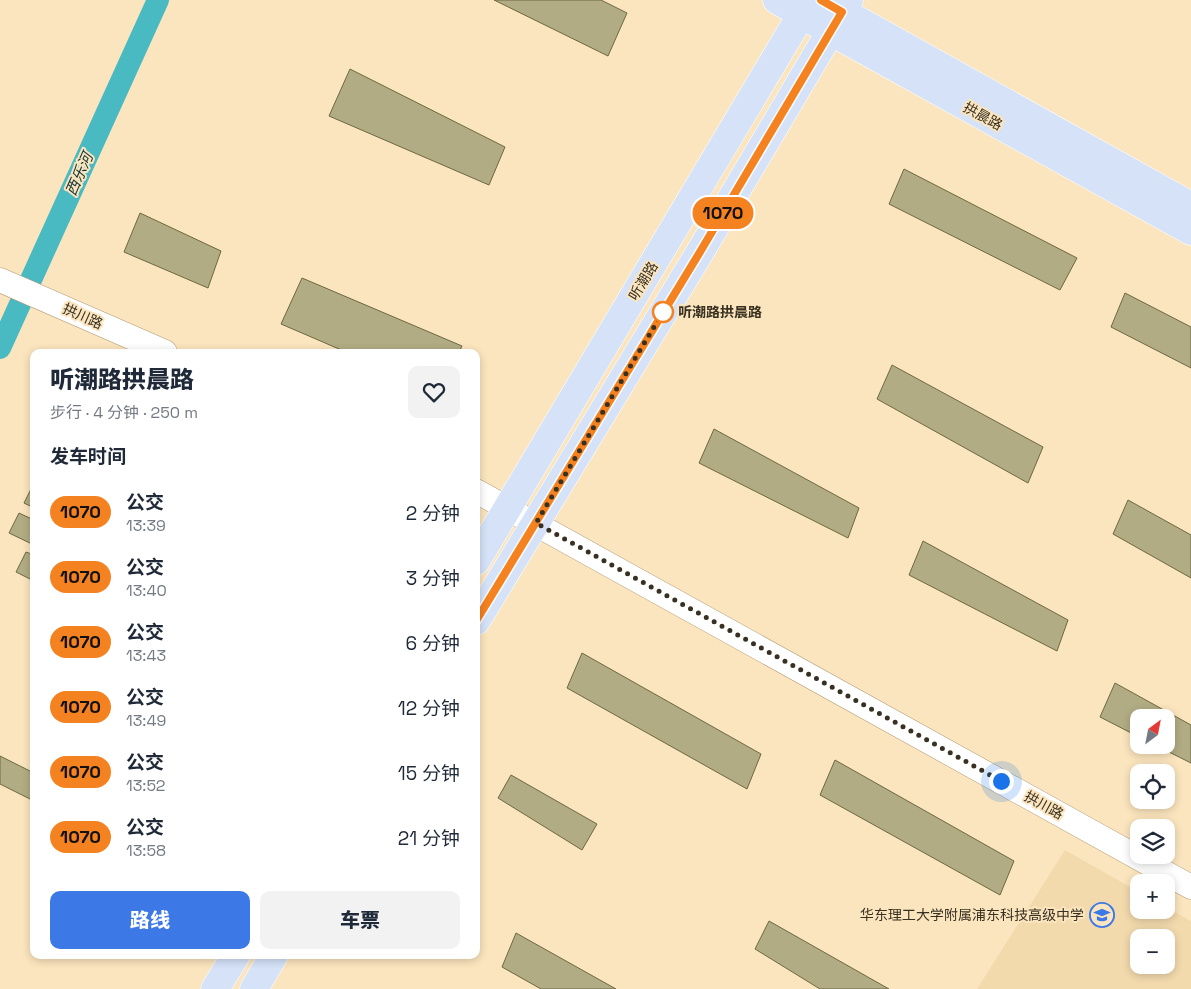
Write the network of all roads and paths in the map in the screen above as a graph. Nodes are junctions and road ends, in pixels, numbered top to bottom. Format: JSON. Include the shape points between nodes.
{"nodes":[{"id":1,"x":776,"y":0,"type":"edge"},
{"id":2,"x":826,"y":10,"type":"edge"},
{"id":3,"x":1191,"y":206,"type":"edge"},
{"id":4,"x":1191,"y":231,"type":"edge"},
{"id":5,"x":0,"y":280,"type":"edge"},
{"id":6,"x":159,"y":349,"type":"edge"},
{"id":7,"x":480,"y":493,"type":"edge"},
{"id":8,"x":508,"y":509,"type":"junction"},
{"id":9,"x":536,"y":523,"type":"junction"},
{"id":10,"x":480,"y":554,"type":"edge"},
{"id":11,"x":480,"y":614,"type":"edge"},
{"id":12,"x":1191,"y":887,"type":"edge"},
{"id":13,"x":234,"y":959,"type":"edge"},
{"id":14,"x":272,"y":959,"type":"edge"},
{"id":15,"x":215,"y":989,"type":"edge"},
{"id":16,"x":254,"y":989,"type":"edge"}],
"edges":[{"from":1,"to":2,"type":"main road","name":"拱晨路"},
{"from":2,"to":3,"type":"main road","name":"拱晨路"},
{"from":2,"to":4,"type":"main road","name":"拱晨路"},
{"from":2,"to":8,"type":"main road","name":"听潮路"},
{"from":2,"to":9,"type":"main road","via":[[700,252]]},
{"from":5,"to":6,"type":"street","name":"拱川路"},
{"from":7,"to":8,"type":"street","name":"拱川路"},
{"from":8,"to":9,"type":"street","name":"拱川路"},
{"from":8,"to":10,"type":"main road","name":"听潮路"},
{"from":9,"to":11,"type":"main road"},
{"from":9,"to":12,"type":"street","name":"拱川路"},
{"from":13,"to":15,"type":"main road"},
{"from":14,"to":16,"type":"main road"}]}
